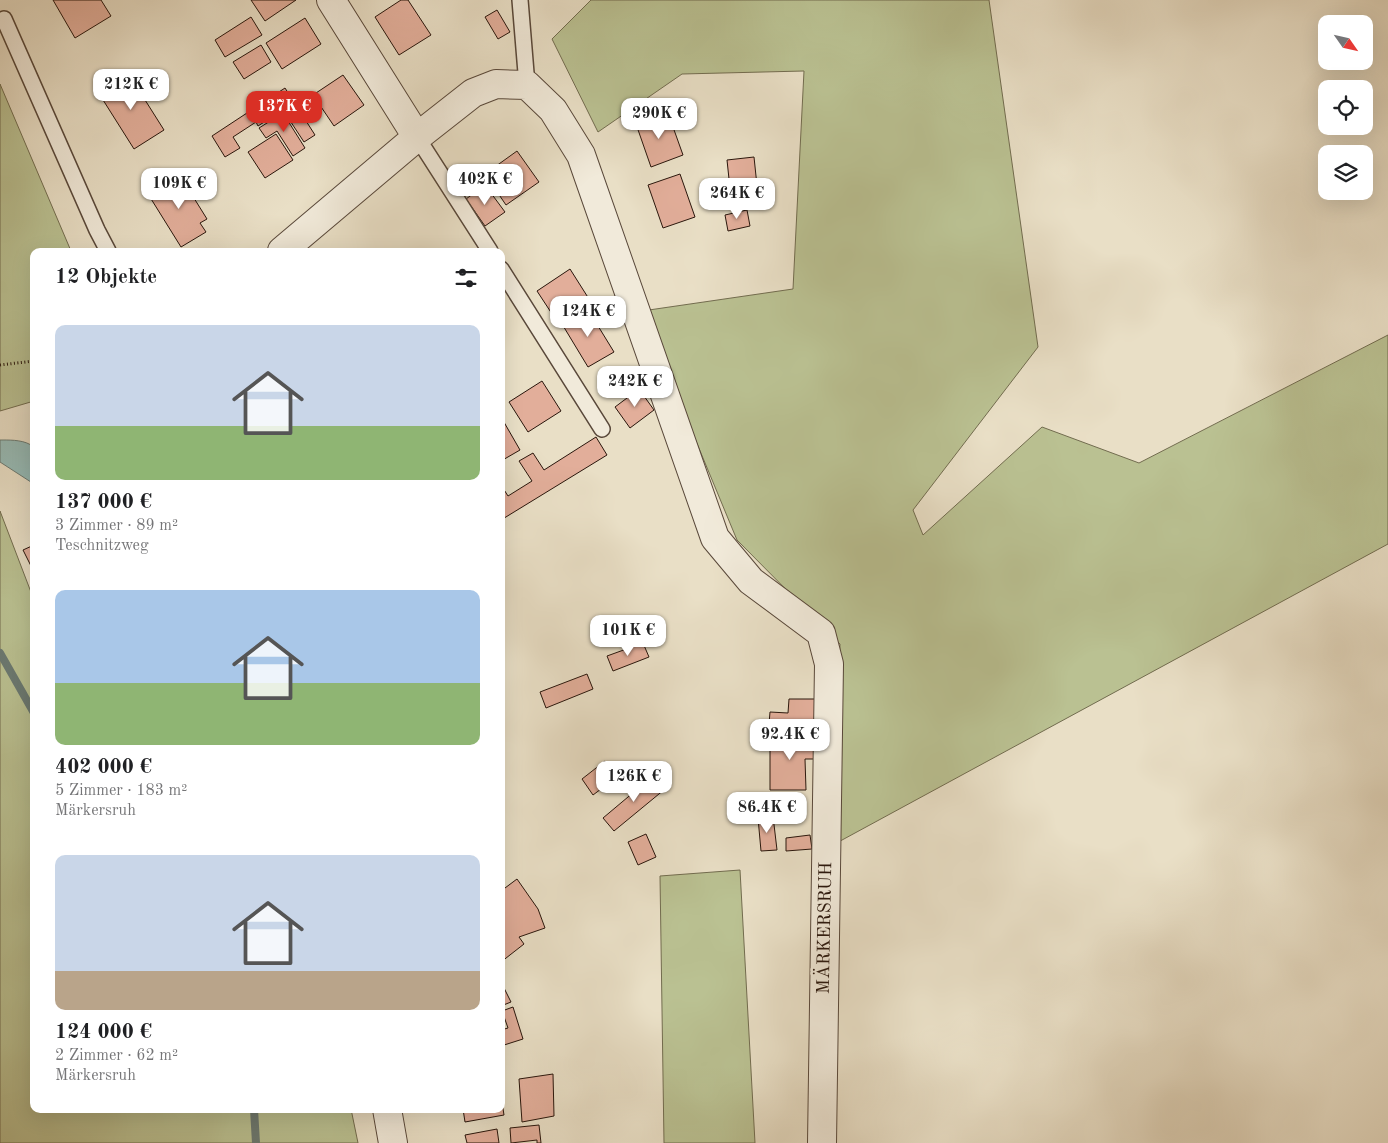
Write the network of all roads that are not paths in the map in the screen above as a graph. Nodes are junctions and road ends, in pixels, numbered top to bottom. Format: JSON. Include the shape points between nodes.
{"nodes":[{"id":1,"x":331,"y":0,"type":"edge"},
{"id":2,"x":520,"y":0,"type":"edge"},
{"id":3,"x":4,"y":19,"type":"dead end"},
{"id":4,"x":527,"y":84,"type":"junction"},
{"id":5,"x":417,"y":136,"type":"junction"},
{"id":6,"x":106,"y":248,"type":"edge"},
{"id":7,"x":286,"y":248,"type":"edge"},
{"id":8,"x":488,"y":248,"type":"edge"},
{"id":9,"x":505,"y":276,"type":"edge"},
{"id":10,"x":602,"y":429,"type":"dead end"},
{"id":11,"x":388,"y":1113,"type":"edge"},
{"id":12,"x":394,"y":1143,"type":"edge"},
{"id":13,"x":822,"y":1143,"type":"edge"}],
"edges":[{"from":1,"to":5,"type":"street"},
{"from":2,"to":4,"type":"lane"},
{"from":3,"to":6,"type":"lane"},
{"from":4,"to":5,"type":"street","via":[[496,84],[473,93]]},
{"from":4,"to":13,"type":"street","name":"MÄRKERSRUH","via":[[553,110],[581,155],[715,538],[751,582],[820,633],[829,664]]},
{"from":5,"to":7,"type":"street"},
{"from":5,"to":8,"type":"lane"},
{"from":9,"to":10,"type":"lane"},
{"from":11,"to":12,"type":"street"}]}
